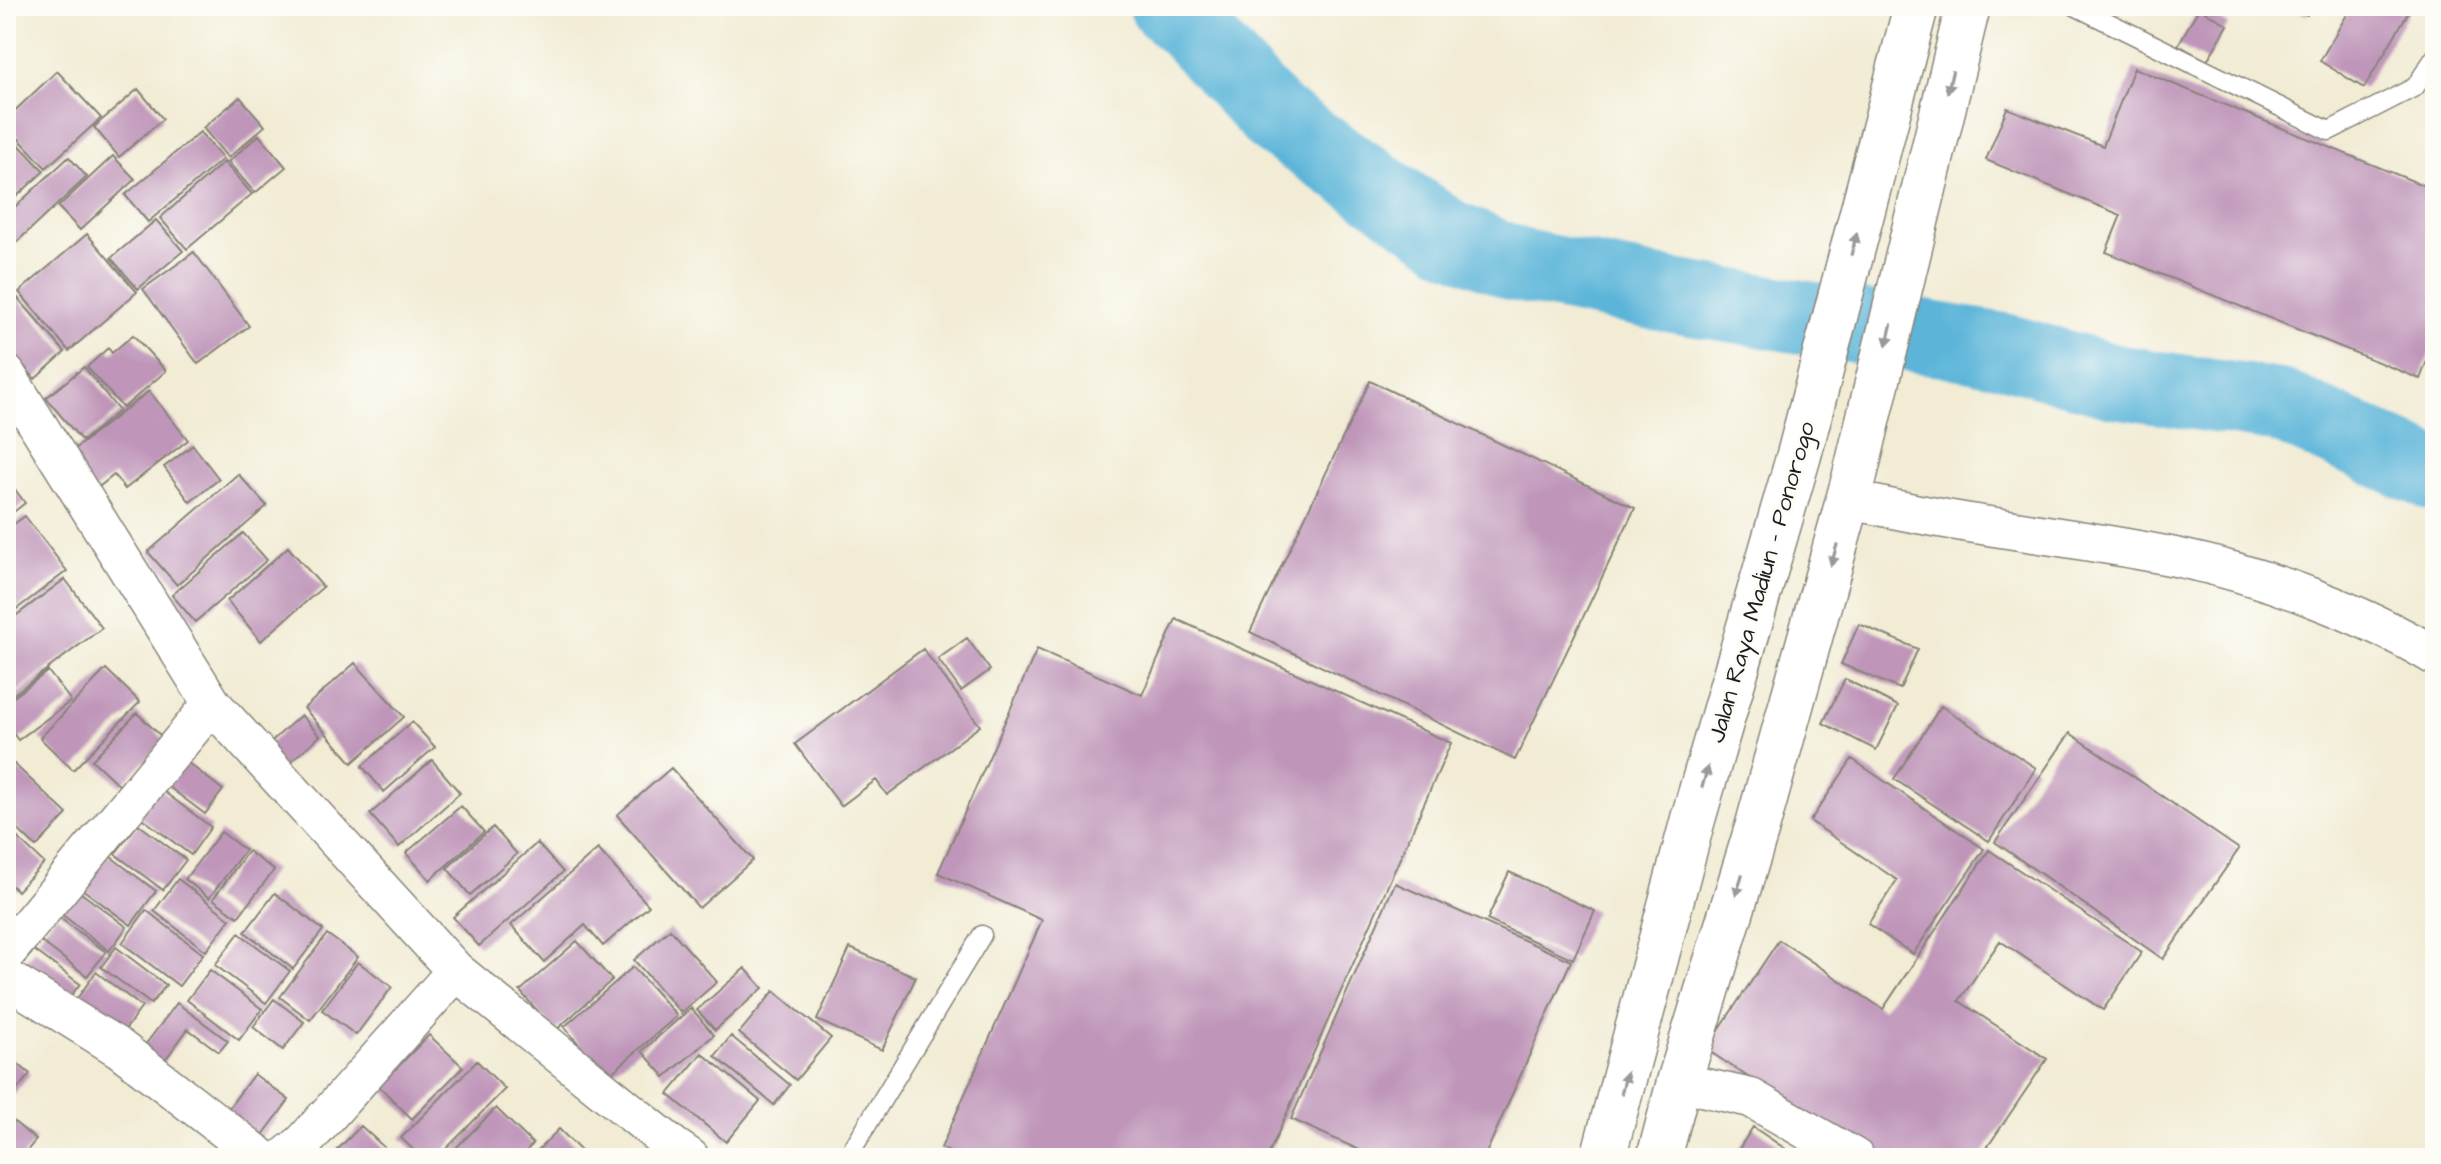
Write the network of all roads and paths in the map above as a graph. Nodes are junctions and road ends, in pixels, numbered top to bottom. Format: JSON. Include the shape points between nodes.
{"nodes":[{"id":1,"x":1916,"y":6,"type":"edge"},
{"id":2,"x":1968,"y":6,"type":"edge"},
{"id":3,"x":2075,"y":6,"type":"edge"},
{"id":4,"x":2435,"y":57,"type":"edge"},
{"id":5,"x":6,"y":374,"type":"edge"},
{"id":6,"x":1876,"y":501,"type":"junction"},
{"id":7,"x":2435,"y":656,"type":"edge"},
{"id":8,"x":212,"y":704,"type":"junction"},
{"id":9,"x":1693,"y":819,"type":"junction"},
{"id":10,"x":1757,"y":828,"type":"junction"},
{"id":11,"x":982,"y":935,"type":"dead end"},
{"id":12,"x":6,"y":953,"type":"edge"},
{"id":13,"x":456,"y":971,"type":"junction"},
{"id":14,"x":6,"y":978,"type":"edge"},
{"id":15,"x":1679,"y":1082,"type":"junction"},
{"id":16,"x":262,"y":1158,"type":"edge"},
{"id":17,"x":284,"y":1158,"type":"edge"},
{"id":18,"x":690,"y":1158,"type":"edge"},
{"id":19,"x":847,"y":1158,"type":"edge"},
{"id":20,"x":1603,"y":1158,"type":"edge"},
{"id":21,"x":1659,"y":1158,"type":"edge"},
{"id":22,"x":1855,"y":1158,"type":"edge"}],
"edges":[{"from":9,"to":1,"type":"highway","name":"Jalan Raya Madiun - Ponorogo","one_way":true,"via":[[1799,455]]},
{"from":2,"to":6,"type":"highway","one_way":true},
{"from":3,"to":4,"type":"lane","via":[[2329,131],[2415,87]]},
{"from":5,"to":8,"type":"street"},
{"from":6,"to":7,"type":"street","via":[[2181,558],[2299,592]]},
{"from":6,"to":10,"type":"highway","one_way":true},
{"from":8,"to":12,"type":"street"},
{"from":8,"to":13,"type":"street"},
{"from":9,"to":10,"type":"highway"},
{"from":20,"to":9,"type":"highway","name":"Jalan Raya Madiun - Ponorogo","one_way":true},
{"from":10,"to":15,"type":"highway","one_way":true},
{"from":11,"to":19,"type":"lane"},
{"from":13,"to":17,"type":"street"},
{"from":13,"to":18,"type":"street"},
{"from":14,"to":16,"type":"street","via":[[119,1048]]},
{"from":15,"to":21,"type":"highway"},
{"from":15,"to":22,"type":"street","via":[[1751,1098]]}]}
